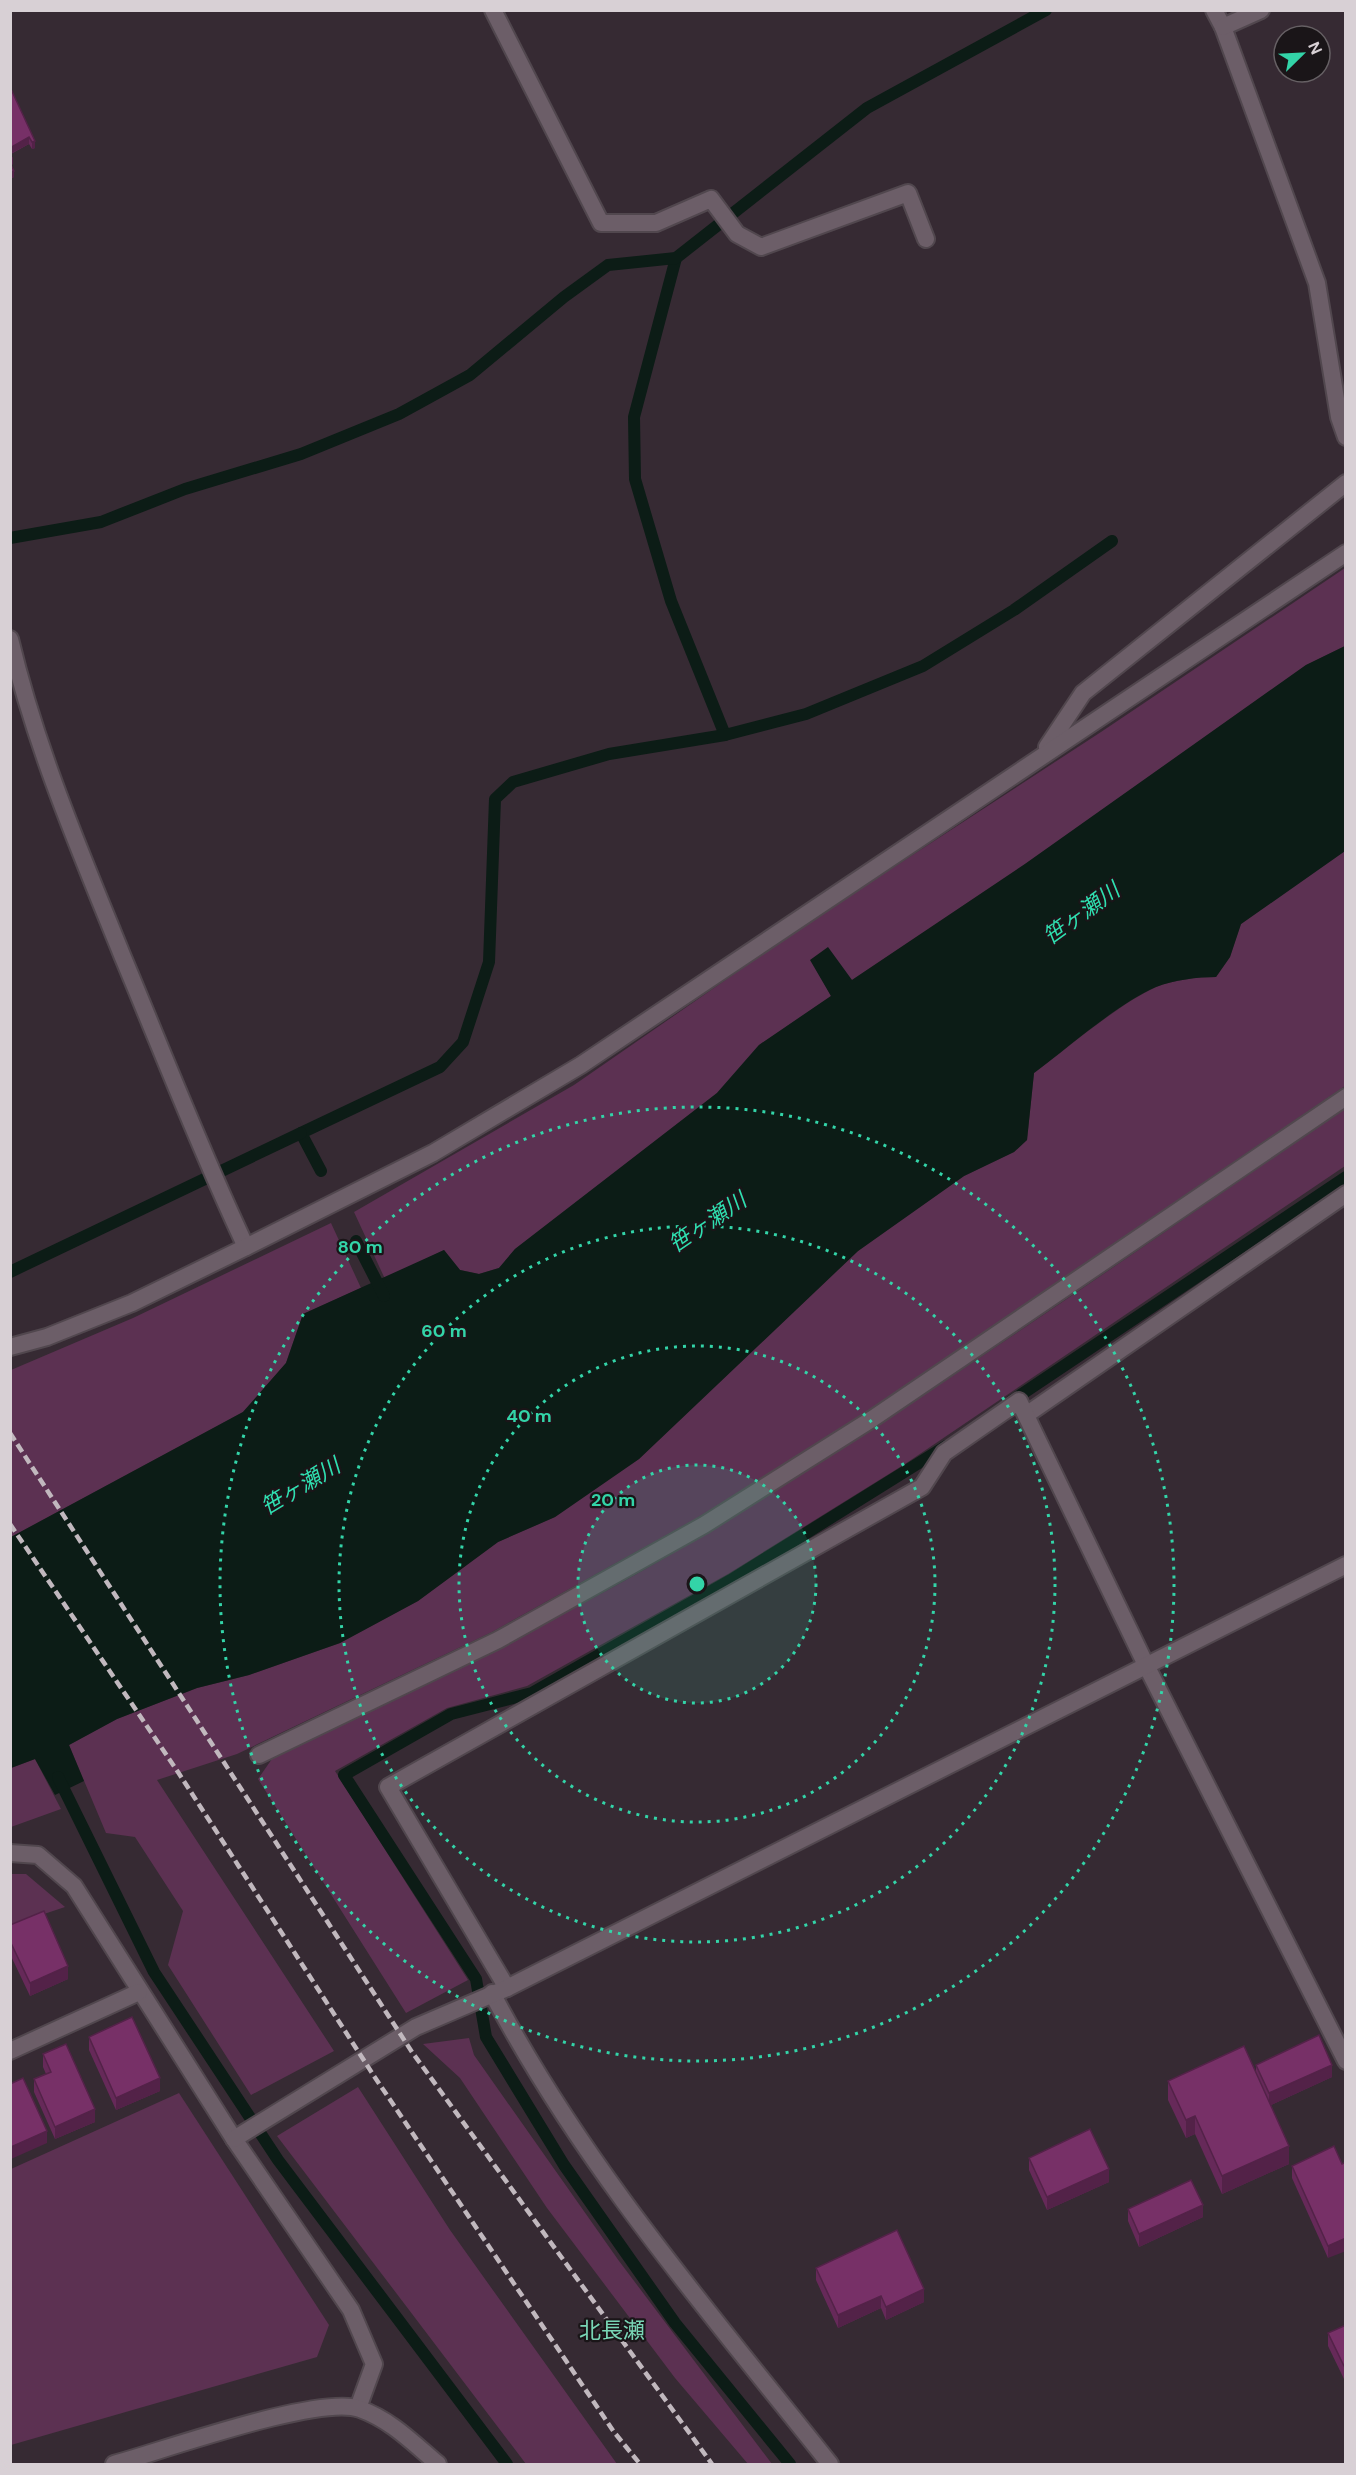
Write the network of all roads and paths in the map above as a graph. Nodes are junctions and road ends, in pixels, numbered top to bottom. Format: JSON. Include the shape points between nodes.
{"nodes":[{"id":1,"x":493,"y":10,"type":"edge"},
{"id":2,"x":1214,"y":10,"type":"edge"},
{"id":3,"x":1261,"y":10,"type":"edge"},
{"id":4,"x":1223,"y":27,"type":"junction"},
{"id":5,"x":926,"y":239,"type":"dead end"},
{"id":6,"x":1346,"y":437,"type":"edge"},
{"id":7,"x":1346,"y":483,"type":"edge"},
{"id":8,"x":1346,"y":553,"type":"edge"},
{"id":9,"x":10,"y":639,"type":"edge"},
{"id":10,"x":1043,"y":753,"type":"junction"},
{"id":11,"x":1346,"y":1097,"type":"edge"},
{"id":12,"x":1346,"y":1194,"type":"edge"},
{"id":13,"x":246,"y":1247,"type":"junction"},
{"id":14,"x":10,"y":1347,"type":"edge"},
{"id":15,"x":1026,"y":1415,"type":"junction"},
{"id":16,"x":1346,"y":1565,"type":"edge"},
{"id":17,"x":1146,"y":1665,"type":"junction"},
{"id":18,"x":259,"y":1755,"type":"dead end"},
{"id":19,"x":10,"y":1853,"type":"edge"},
{"id":20,"x":139,"y":1992,"type":"junction"},
{"id":21,"x":495,"y":1992,"type":"junction"},
{"id":22,"x":1342,"y":2043,"type":"edge"},
{"id":23,"x":10,"y":2051,"type":"edge"},
{"id":24,"x":1346,"y":2061,"type":"edge"},
{"id":25,"x":238,"y":2136,"type":"junction"},
{"id":26,"x":358,"y":2408,"type":"junction"},
{"id":27,"x":114,"y":2464,"type":"edge"},
{"id":28,"x":438,"y":2464,"type":"edge"},
{"id":29,"x":830,"y":2464,"type":"edge"}],
"edges":[{"from":1,"to":5,"type":"street","via":[[601,223],[656,223],[711,199],[737,234],[761,247],[908,193]]},
{"from":2,"to":4,"type":"street"},
{"from":3,"to":4,"type":"street"},
{"from":4,"to":6,"type":"street","via":[[1317,283],[1339,417]]},
{"from":7,"to":10,"type":"street","via":[[1083,693]]},
{"from":8,"to":10,"type":"street"},
{"from":9,"to":13,"type":"street","via":[[55,789],[208,1164]]},
{"from":10,"to":13,"type":"street","via":[[581,1065],[433,1153]]},
{"from":11,"to":18,"type":"street","via":[[872,1419],[704,1524],[498,1640]]},
{"from":12,"to":15,"type":"street"},
{"from":13,"to":14,"type":"street","via":[[132,1303],[47,1337]]},
{"from":15,"to":17,"type":"street"},
{"from":15,"to":21,"type":"street","via":[[1019,1401],[944,1453],[922,1487],[388,1787]]},
{"from":16,"to":17,"type":"street"},
{"from":17,"to":21,"type":"street"},
{"from":17,"to":22,"type":"street"},
{"from":19,"to":20,"type":"street","via":[[38,1855],[74,1886]]},
{"from":20,"to":23,"type":"street"},
{"from":20,"to":25,"type":"street"},
{"from":21,"to":25,"type":"street","via":[[416,2026]]},
{"from":21,"to":29,"type":"street","via":[[521,2048],[644,2230]]},
{"from":22,"to":24,"type":"street"},
{"from":25,"to":26,"type":"street","via":[[351,2310],[374,2364]]},
{"from":26,"to":27,"type":"street","via":[[326,2407],[290,2413]]},
{"from":26,"to":28,"type":"street","via":[[397,2427]]}]}
